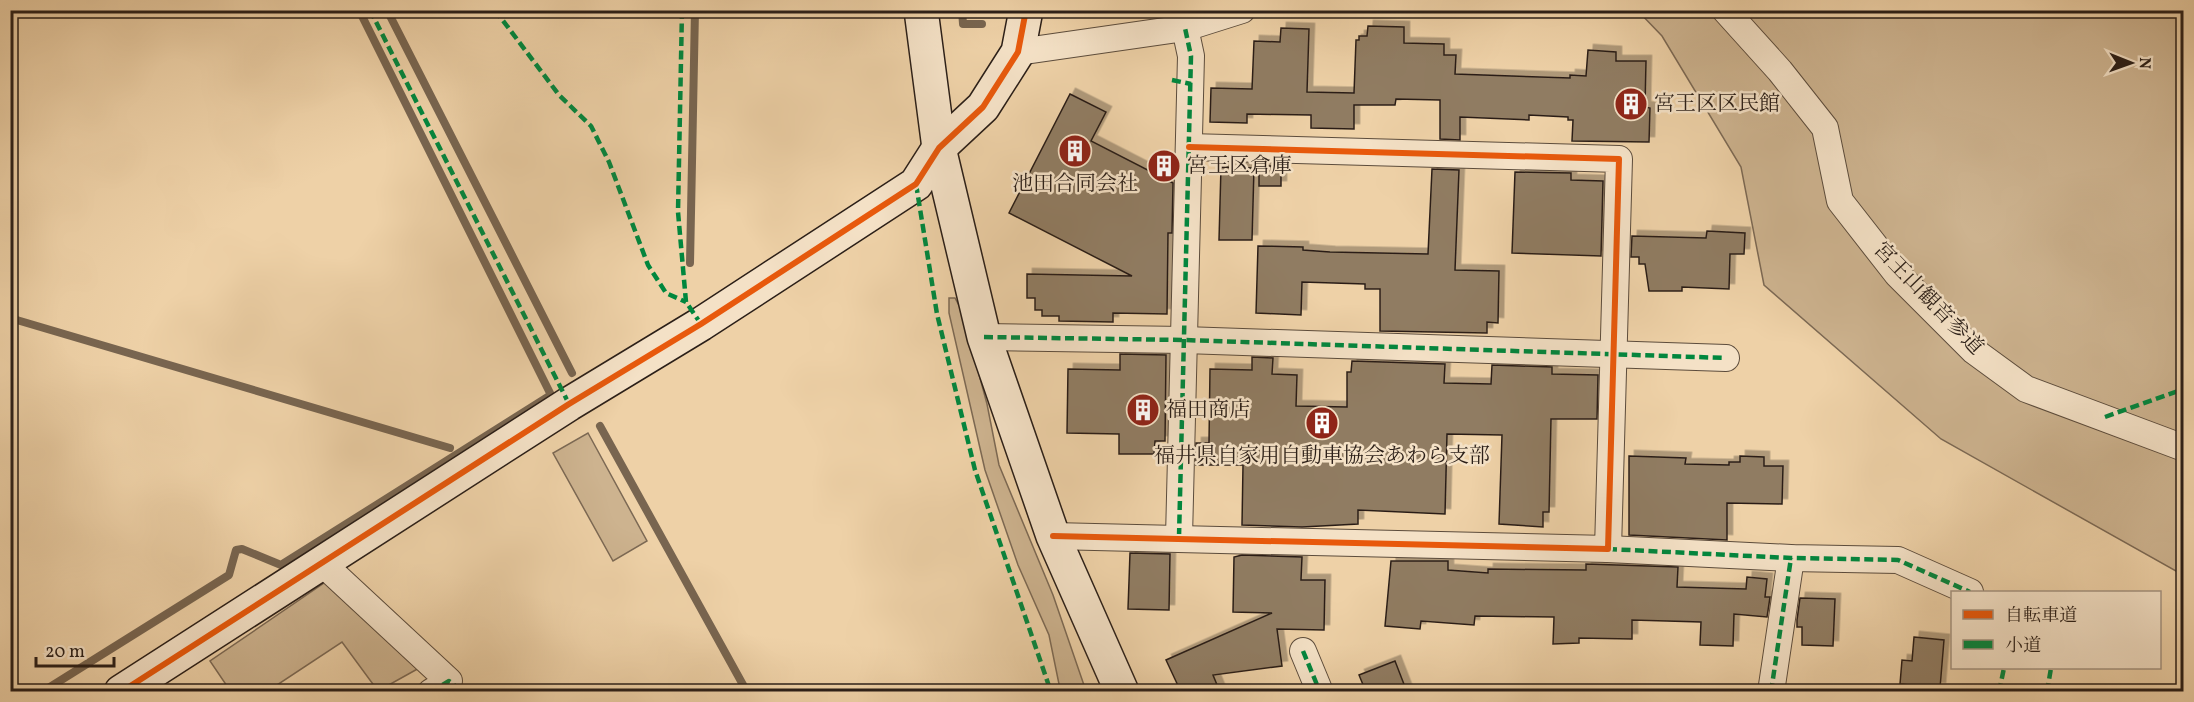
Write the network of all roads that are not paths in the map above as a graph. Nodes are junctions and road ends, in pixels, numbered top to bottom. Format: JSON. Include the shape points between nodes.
{"nodes":[{"id":1,"x":921,"y":10,"type":"edge"},
{"id":2,"x":1026,"y":10,"type":"edge"},
{"id":3,"x":1242,"y":10,"type":"edge"},
{"id":4,"x":1725,"y":10,"type":"edge"},
{"id":5,"x":1185,"y":28,"type":"junction"},
{"id":6,"x":1018,"y":52,"type":"junction"},
{"id":7,"x":1189,"y":147,"type":"junction"},
{"id":8,"x":939,"y":148,"type":"junction"},
{"id":9,"x":984,"y":337,"type":"junction"},
{"id":10,"x":1184,"y":340,"type":"junction"},
{"id":11,"x":1614,"y":355,"type":"junction"},
{"id":12,"x":1726,"y":358,"type":"dead end"},
{"id":13,"x":2184,"y":448,"type":"edge"},
{"id":14,"x":1053,"y":536,"type":"junction"},
{"id":15,"x":1179,"y":537,"type":"junction"},
{"id":16,"x":1608,"y":549,"type":"junction"},
{"id":17,"x":1791,"y":558,"type":"junction"},
{"id":18,"x":323,"y":564,"type":"junction"},
{"id":19,"x":1968,"y":591,"type":"edge"},
{"id":20,"x":1303,"y":651,"type":"dead end"},
{"id":21,"x":121,"y":692,"type":"edge"},
{"id":22,"x":431,"y":692,"type":"edge"},
{"id":23,"x":1122,"y":692,"type":"edge"},
{"id":24,"x":1320,"y":692,"type":"edge"},
{"id":25,"x":1771,"y":692,"type":"edge"}],
"edges":[{"from":1,"to":8,"type":"street"},
{"from":2,"to":6,"type":"street"},
{"from":3,"to":5,"type":"street"},
{"from":4,"to":13,"type":"street","name":"宮王山観音参道","via":[[1825,128],[1840,201],[1897,274],[1974,351],[2026,389]]},
{"from":5,"to":6,"type":"street"},
{"from":5,"to":7,"type":"street","via":[[1191,56]]},
{"from":6,"to":8,"type":"street","via":[[983,107]]},
{"from":7,"to":10,"type":"street"},
{"from":7,"to":11,"type":"street","via":[[1619,159]]},
{"from":8,"to":9,"type":"street"},
{"from":8,"to":18,"type":"street","via":[[916,184],[894,199]]},
{"from":9,"to":10,"type":"street"},
{"from":9,"to":14,"type":"street"},
{"from":10,"to":11,"type":"street"},
{"from":10,"to":15,"type":"street"},
{"from":11,"to":12,"type":"street"},
{"from":11,"to":16,"type":"street"},
{"from":14,"to":15,"type":"street"},
{"from":14,"to":23,"type":"street"},
{"from":15,"to":16,"type":"street"},
{"from":16,"to":17,"type":"street"},
{"from":17,"to":19,"type":"street","via":[[1898,560]]},
{"from":17,"to":25,"type":"street"},
{"from":18,"to":21,"type":"street"},
{"from":18,"to":22,"type":"street","via":[[449,681]]},
{"from":20,"to":24,"type":"street"}]}
